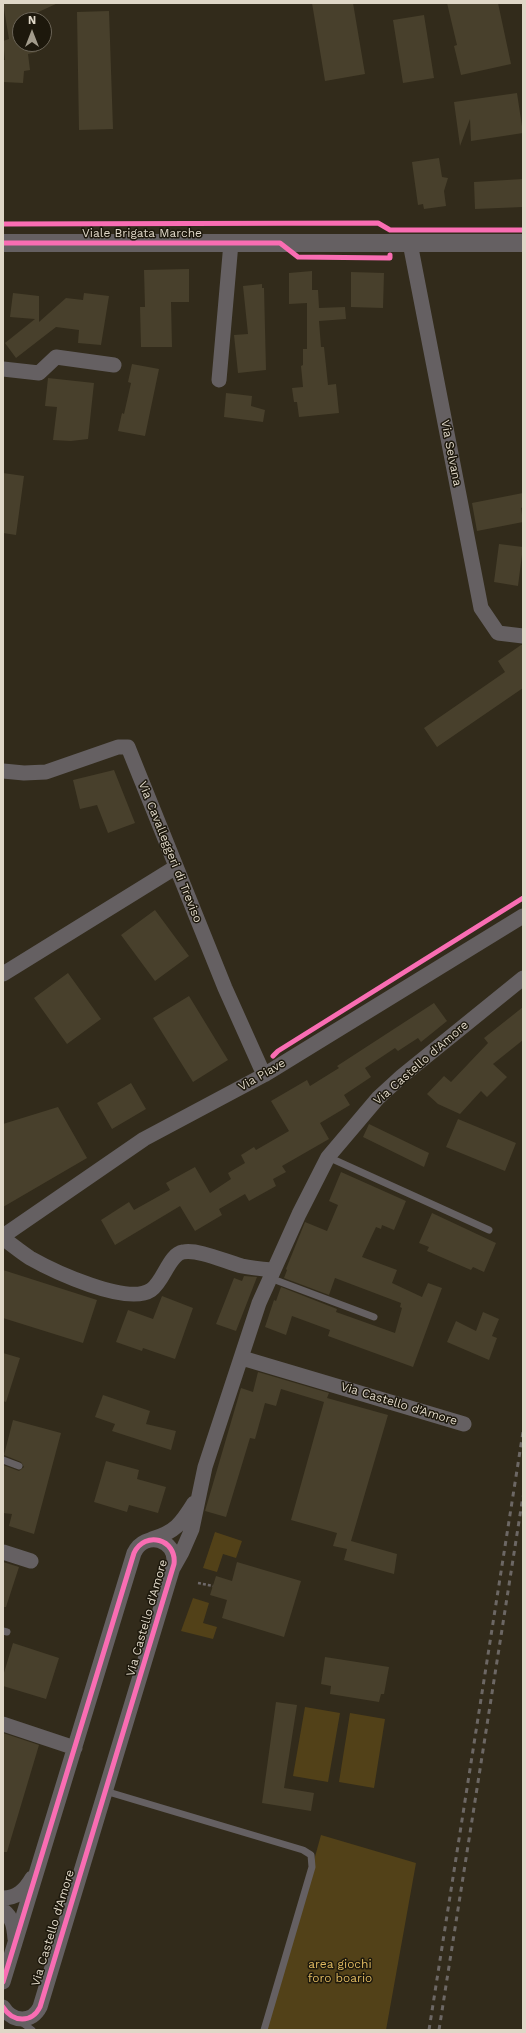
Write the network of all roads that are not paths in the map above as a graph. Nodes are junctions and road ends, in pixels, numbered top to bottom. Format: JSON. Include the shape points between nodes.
{"nodes":[{"id":1,"x":3,"y":243,"type":"edge"},
{"id":2,"x":231,"y":243,"type":"junction"},
{"id":3,"x":410,"y":243,"type":"junction"},
{"id":4,"x":523,"y":243,"type":"edge"},
{"id":5,"x":114,"y":365,"type":"dead end"},
{"id":6,"x":3,"y":369,"type":"edge"},
{"id":7,"x":219,"y":380,"type":"dead end"},
{"id":8,"x":523,"y":636,"type":"edge"},
{"id":9,"x":3,"y":771,"type":"edge"},
{"id":10,"x":176,"y":866,"type":"junction"},
{"id":11,"x":523,"y":916,"type":"edge"},
{"id":12,"x":3,"y":974,"type":"edge"},
{"id":13,"x":523,"y":978,"type":"edge"},
{"id":14,"x":264,"y":1076,"type":"junction"},
{"id":15,"x":328,"y":1157,"type":"junction"},
{"id":16,"x":489,"y":1230,"type":"dead end"},
{"id":17,"x":3,"y":1237,"type":"edge"},
{"id":18,"x":271,"y":1274,"type":"junction"},
{"id":19,"x":374,"y":1317,"type":"dead end"},
{"id":20,"x":242,"y":1358,"type":"junction"},
{"id":21,"x":464,"y":1424,"type":"dead end"},
{"id":22,"x":3,"y":1460,"type":"edge"},
{"id":23,"x":19,"y":1466,"type":"dead end"},
{"id":24,"x":197,"y":1497,"type":"junction"},
{"id":25,"x":152,"y":1539,"type":"junction"},
{"id":26,"x":3,"y":1552,"type":"edge"},
{"id":27,"x":31,"y":1561,"type":"dead end"},
{"id":28,"x":173,"y":1568,"type":"junction"},
{"id":29,"x":3,"y":1724,"type":"edge"},
{"id":30,"x":75,"y":1748,"type":"junction"},
{"id":31,"x":105,"y":1791,"type":"junction"},
{"id":32,"x":39,"y":1865,"type":"junction"},
{"id":33,"x":3,"y":1898,"type":"edge"},
{"id":34,"x":3,"y":1910,"type":"edge"},
{"id":35,"x":15,"y":1943,"type":"junction"},
{"id":36,"x":3,"y":1982,"type":"edge"},
{"id":37,"x":8,"y":2012,"type":"edge"},
{"id":38,"x":32,"y":2030,"type":"edge"},
{"id":39,"x":264,"y":2030,"type":"edge"}],
"edges":[{"from":1,"to":2,"type":"street","name":"Viale Brigata Marche"},
{"from":2,"to":3,"type":"street","name":"Viale Brigata Marche"},
{"from":2,"to":7,"type":"street"},
{"from":3,"to":4,"type":"street","name":"Viale Brigata Marche"},
{"from":3,"to":8,"type":"street","name":"Via Selvana","via":[[481,608],[498,633]]},
{"from":5,"to":6,"type":"street","via":[[56,357],[40,373]]},
{"from":9,"to":10,"type":"street","name":"Via Cavalleggeri di Treviso","via":[[46,772],[118,747],[128,747]]},
{"from":10,"to":12,"type":"street"},
{"from":10,"to":14,"type":"street","name":"Via Cavalleggeri di Treviso"},
{"from":11,"to":14,"type":"street","name":"Via Piave"},
{"from":13,"to":15,"type":"street","name":"Via Castello d'Amore","via":[[378,1098]]},
{"from":14,"to":17,"type":"street","name":"Via Piave","via":[[144,1139]]},
{"from":15,"to":16,"type":"lane"},
{"from":15,"to":18,"type":"street","name":"Via Castello d'Amore"},
{"from":17,"to":18,"type":"street","via":[[37,1261],[96,1287],[121,1293],[142,1293],[152,1289],[162,1279],[176,1254],[184,1251],[196,1252]]},
{"from":18,"to":19,"type":"lane"},
{"from":18,"to":20,"type":"street","name":"Via Castello d'Amore"},
{"from":20,"to":21,"type":"street","name":"Via Castello d'Amore"},
{"from":20,"to":24,"type":"street","name":"Via Castello d'Amore"},
{"from":22,"to":23,"type":"lane"},
{"from":24,"to":25,"type":"street","name":"Via Castello d'Amore","via":[[185,1518],[175,1529]]},
{"from":24,"to":28,"type":"street","name":"Via Castello d'Amore","via":[[192,1529]]},
{"from":25,"to":28,"type":"street","name":"Via Castello d'Amore","via":[[161,1540],[171,1548],[175,1557]]},
{"from":25,"to":30,"type":"street","name":"Via Castello d'Amore","via":[[141,1544],[134,1553]]},
{"from":26,"to":27,"type":"street"},
{"from":28,"to":31,"type":"street","name":"Via Castello d'Amore"},
{"from":29,"to":30,"type":"street"},
{"from":30,"to":32,"type":"street","name":"Via Castello d'Amore"},
{"from":31,"to":37,"type":"street","name":"Via Castello d'Amore","via":[[40,2007],[31,2018],[21,2019]]},
{"from":31,"to":39,"type":"lane","via":[[303,1850],[311,1855],[312,1867]]},
{"from":32,"to":33,"type":"street","name":"Via Castello d'Amore","via":[[27,1886],[19,1894]]},
{"from":32,"to":35,"type":"street","name":"Via Castello d'Amore"},
{"from":34,"to":35,"type":"street","name":"Via Castello d'Amore","via":[[14,1925]]},
{"from":35,"to":36,"type":"street","name":"Via Castello d'Amore"},
{"from":37,"to":38,"type":"lane"}]}
